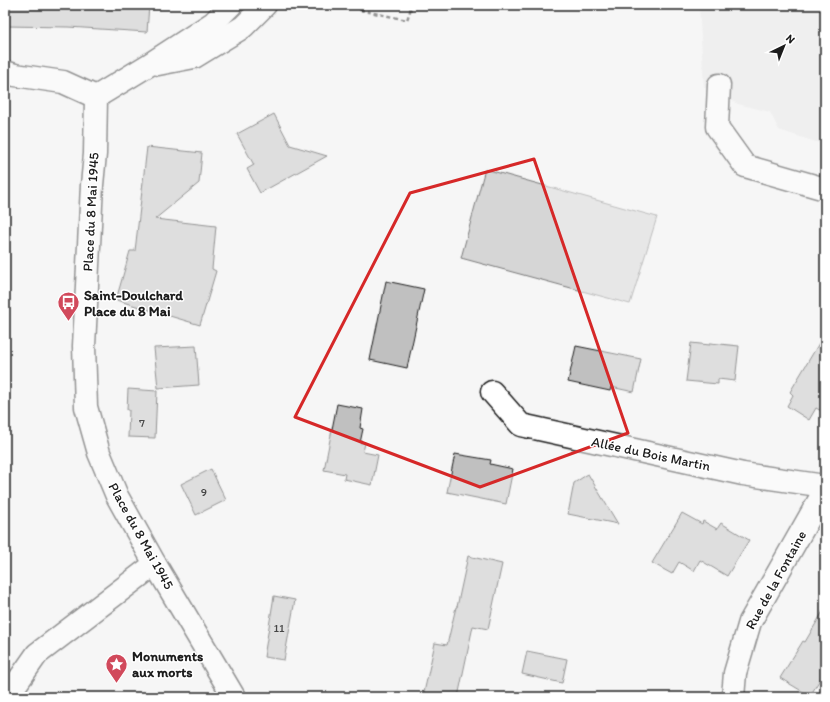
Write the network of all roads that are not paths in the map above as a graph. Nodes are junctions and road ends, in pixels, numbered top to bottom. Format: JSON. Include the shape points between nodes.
{"nodes":[{"id":1,"x":231,"y":5,"type":"edge"},
{"id":2,"x":265,"y":5,"type":"edge"},
{"id":3,"x":147,"y":66,"type":"junction"},
{"id":4,"x":5,"y":72,"type":"edge"},
{"id":5,"x":720,"y":85,"type":"dead end"},
{"id":6,"x":96,"y":97,"type":"junction"},
{"id":7,"x":825,"y":189,"type":"edge"},
{"id":8,"x":492,"y":392,"type":"dead end"},
{"id":9,"x":825,"y":486,"type":"edge"},
{"id":10,"x":825,"y":490,"type":"edge"},
{"id":11,"x":155,"y":564,"type":"junction"},
{"id":12,"x":7,"y":697,"type":"edge"},
{"id":13,"x":234,"y":697,"type":"edge"},
{"id":14,"x":733,"y":697,"type":"edge"}],
"edges":[{"from":1,"to":3,"type":"street","via":[[213,23]]},
{"from":2,"to":3,"type":"street","via":[[243,27],[194,57]]},
{"from":3,"to":6,"type":"street"},
{"from":4,"to":6,"type":"street","via":[[62,82]]},
{"from":5,"to":7,"type":"street","via":[[717,127],[745,166]]},
{"from":6,"to":11,"type":"street","name":"Place du 8 Mai 1945","via":[[84,346],[86,407],[99,453],[116,496]]},
{"from":8,"to":9,"type":"street","name":"Allée du Bois Martin","via":[[521,425],[743,474]]},
{"from":10,"to":14,"type":"street","name":"Rue de la Fontaine","via":[[750,622],[735,673]]},
{"from":11,"to":12,"type":"street","via":[[37,654]]},
{"from":11,"to":13,"type":"street","name":"Place du 8 Mai 1945"}]}
